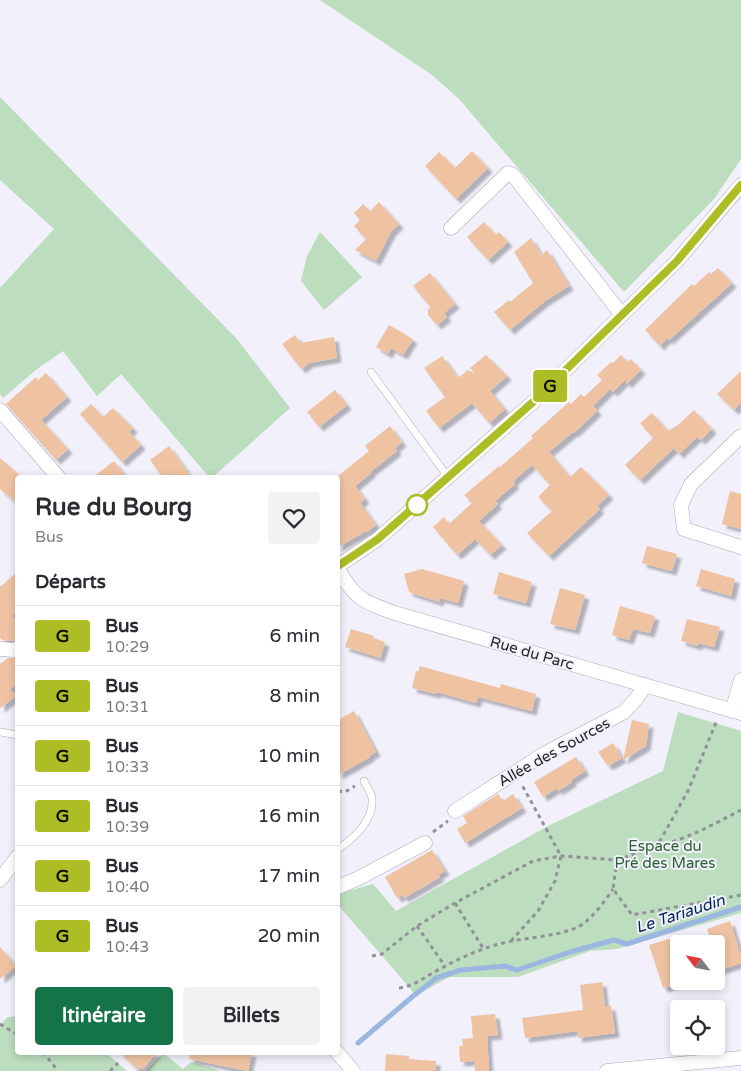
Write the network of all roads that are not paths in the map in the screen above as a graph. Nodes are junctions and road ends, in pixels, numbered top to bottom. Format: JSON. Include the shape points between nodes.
{"nodes":[{"id":1,"x":741,"y":185,"type":"edge"},
{"id":2,"x":451,"y":228,"type":"dead end"},
{"id":3,"x":622,"y":315,"type":"junction"},
{"id":4,"x":371,"y":372,"type":"dead end"},
{"id":5,"x":0,"y":410,"type":"edge"},
{"id":6,"x":741,"y":436,"type":"edge"},
{"id":7,"x":56,"y":475,"type":"edge"},
{"id":8,"x":448,"y":477,"type":"junction"},
{"id":9,"x":741,"y":547,"type":"edge"},
{"id":10,"x":340,"y":567,"type":"edge"},
{"id":11,"x":340,"y":572,"type":"edge"},
{"id":12,"x":0,"y":649,"type":"edge"},
{"id":13,"x":15,"y":650,"type":"edge"},
{"id":14,"x":741,"y":680,"type":"edge"},
{"id":15,"x":645,"y":685,"type":"junction"},
{"id":16,"x":732,"y":710,"type":"edge"},
{"id":17,"x":0,"y":732,"type":"edge"},
{"id":18,"x":15,"y":734,"type":"edge"},
{"id":19,"x":364,"y":781,"type":"road end"},
{"id":20,"x":454,"y":810,"type":"road end"},
{"id":21,"x":425,"y":843,"type":"road end"},
{"id":22,"x":340,"y":847,"type":"edge"},
{"id":23,"x":15,"y":860,"type":"edge"},
{"id":24,"x":0,"y":880,"type":"edge"},
{"id":25,"x":340,"y":886,"type":"edge"},
{"id":26,"x":340,"y":1055,"type":"edge"},
{"id":27,"x":741,"y":1058,"type":"edge"},
{"id":28,"x":353,"y":1071,"type":"edge"},
{"id":29,"x":607,"y":1071,"type":"edge"}],
"edges":[{"from":1,"to":3,"type":"street","via":[[677,261]]},
{"from":2,"to":3,"type":"street","via":[[508,174],[513,176]]},
{"from":3,"to":8,"type":"street","via":[[533,402]]},
{"from":4,"to":8,"type":"lane"},
{"from":5,"to":7,"type":"street"},
{"from":6,"to":9,"type":"street","via":[[691,484],[681,504],[684,530]]},
{"from":8,"to":10,"type":"street","via":[[378,539]]},
{"from":11,"to":15,"type":"street","name":"Rue du Parc","via":[[346,585],[365,602]]},
{"from":12,"to":13,"type":"street"},
{"from":14,"to":16,"type":"street"},
{"from":15,"to":16,"type":"street","name":"Rue du Parc"},
{"from":15,"to":20,"type":"street","name":"Allée des Sources","via":[[624,712],[544,754]]},
{"from":17,"to":18,"type":"lane"},
{"from":19,"to":22,"type":"lane","via":[[372,798],[370,811],[361,831]]},
{"from":21,"to":25,"type":"street"},
{"from":23,"to":24,"type":"street"},
{"from":26,"to":28,"type":"street"},
{"from":27,"to":29,"type":"street"}]}
